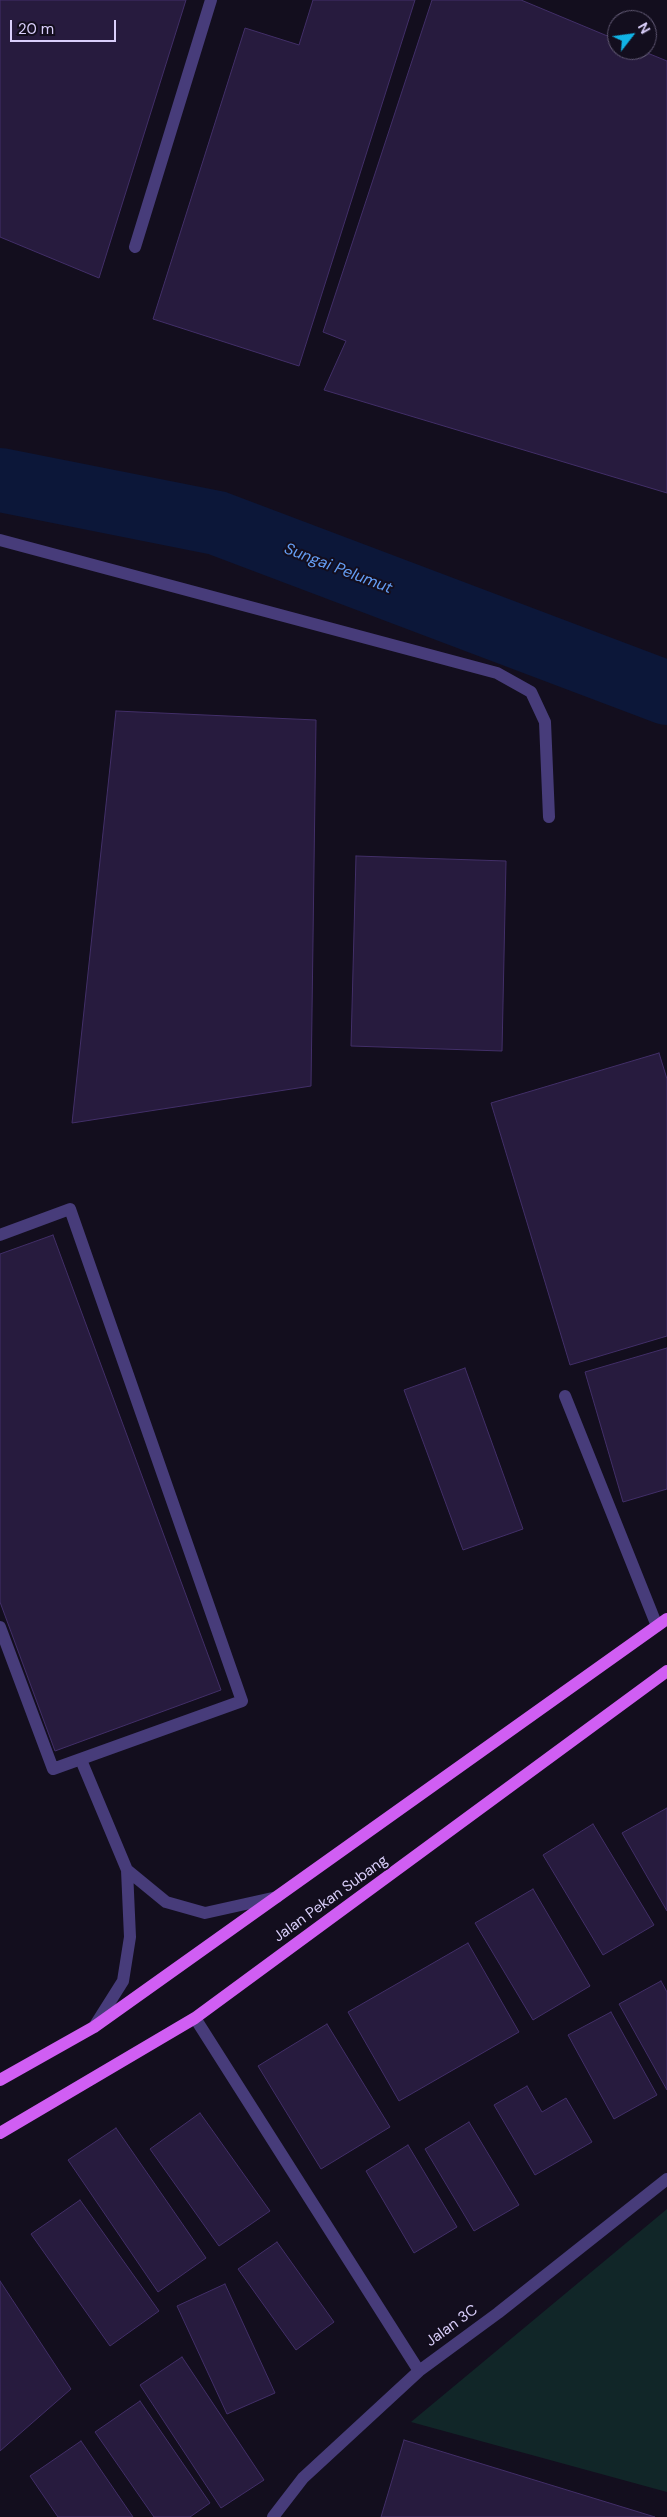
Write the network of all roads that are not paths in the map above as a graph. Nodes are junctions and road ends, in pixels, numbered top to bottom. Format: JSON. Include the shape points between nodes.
{"nodes":[{"id":1,"x":211,"y":0,"type":"edge"},
{"id":2,"x":135,"y":247,"type":"dead end"},
{"id":3,"x":0,"y":540,"type":"edge"},
{"id":4,"x":548,"y":817,"type":"dead end"},
{"id":5,"x":0,"y":1235,"type":"edge"},
{"id":6,"x":565,"y":1396,"type":"dead end"},
{"id":7,"x":662,"y":1622,"type":"edge"},
{"id":8,"x":0,"y":1627,"type":"edge"},
{"id":9,"x":667,"y":1671,"type":"edge"},
{"id":10,"x":81,"y":1760,"type":"junction"},
{"id":11,"x":127,"y":1870,"type":"junction"},
{"id":12,"x":278,"y":1896,"type":"junction"},
{"id":13,"x":195,"y":2018,"type":"junction"},
{"id":14,"x":94,"y":2027,"type":"junction"},
{"id":15,"x":0,"y":2080,"type":"edge"},
{"id":16,"x":0,"y":2133,"type":"edge"},
{"id":17,"x":667,"y":2179,"type":"edge"},
{"id":18,"x":419,"y":2371,"type":"junction"},
{"id":19,"x":273,"y":2517,"type":"edge"}],
"edges":[{"from":1,"to":2,"type":"street"},
{"from":3,"to":4,"type":"street","via":[[497,673],[531,692],[545,722]]},
{"from":5,"to":10,"type":"street","via":[[70,1209],[242,1701]]},
{"from":6,"to":7,"type":"street"},
{"from":7,"to":12,"type":"main road"},
{"from":8,"to":10,"type":"street","via":[[53,1769]]},
{"from":9,"to":13,"type":"main road","name":"Jalan Pekan Subang"},
{"from":10,"to":11,"type":"street"},
{"from":11,"to":12,"type":"street","via":[[166,1902],[205,1913]]},
{"from":11,"to":14,"type":"street","via":[[130,1937],[123,1981]]},
{"from":12,"to":14,"type":"main road"},
{"from":13,"to":16,"type":"main road","name":"Jalan Pekan Subang"},
{"from":13,"to":18,"type":"street"},
{"from":14,"to":15,"type":"main road"},
{"from":17,"to":18,"type":"street","name":"Jalan 3C"},
{"from":18,"to":19,"type":"street","name":"Jalan 3C","via":[[303,2478]]}]}
